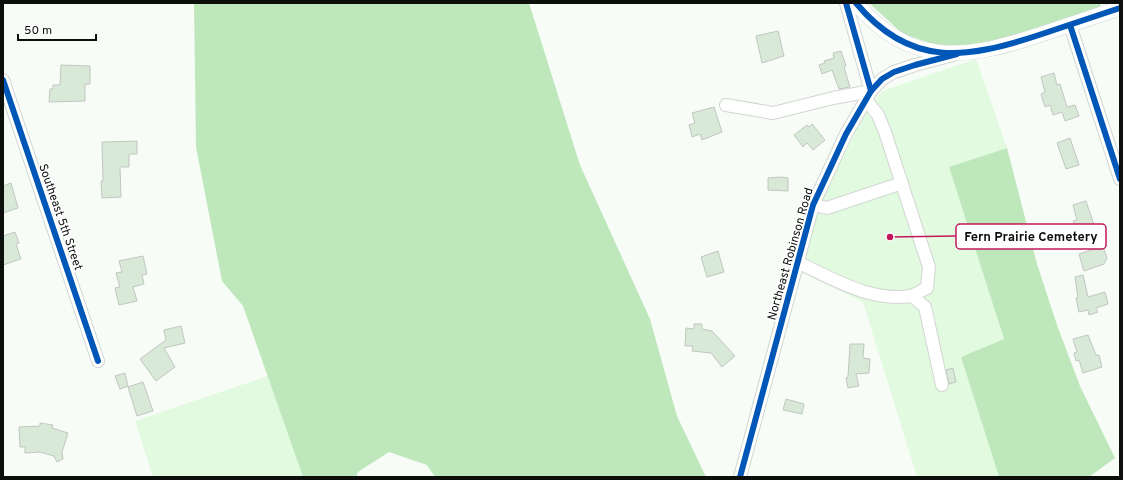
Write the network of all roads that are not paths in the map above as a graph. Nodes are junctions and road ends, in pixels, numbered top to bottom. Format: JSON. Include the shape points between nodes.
{"nodes":[{"id":1,"x":853,"y":6,"type":"edge"},
{"id":2,"x":1120,"y":8,"type":"edge"},
{"id":3,"x":1070,"y":25,"type":"junction"},
{"id":4,"x":956,"y":54,"type":"junction"},
{"id":5,"x":3,"y":80,"type":"edge"},
{"id":6,"x":869,"y":95,"type":"junction"},
{"id":7,"x":726,"y":105,"type":"dead end"},
{"id":8,"x":1120,"y":179,"type":"edge"},
{"id":9,"x":902,"y":183,"type":"junction"},
{"id":10,"x":813,"y":205,"type":"junction"},
{"id":11,"x":796,"y":262,"type":"junction"},
{"id":12,"x":927,"y":288,"type":"junction"},
{"id":13,"x":912,"y":296,"type":"junction"},
{"id":14,"x":925,"y":307,"type":"junction"},
{"id":15,"x":98,"y":361,"type":"dead end"},
{"id":16,"x":942,"y":385,"type":"dead end"},
{"id":17,"x":740,"y":477,"type":"edge"}],
"edges":[{"from":1,"to":4,"type":"main road","via":[[898,39],[921,49]]},
{"from":1,"to":6,"type":"street"},
{"from":2,"to":3,"type":"main road"},
{"from":3,"to":4,"type":"main road","via":[[986,51]]},
{"from":3,"to":8,"type":"street"},
{"from":4,"to":6,"type":"street","name":"Northeast Robinson Road","via":[[894,72],[882,79]]},
{"from":5,"to":15,"type":"street","name":"Southeast 5th Street"},
{"from":6,"to":7,"type":"street","via":[[833,98],[773,113]]},
{"from":6,"to":9,"type":"street"},
{"from":6,"to":10,"type":"street","name":"Northeast Robinson Road","via":[[846,134]]},
{"from":9,"to":10,"type":"street","via":[[827,208]]},
{"from":9,"to":12,"type":"street","via":[[929,267]]},
{"from":10,"to":11,"type":"street","name":"Northeast Robinson Road"},
{"from":11,"to":13,"type":"street","via":[[863,292],[886,296]]},
{"from":11,"to":17,"type":"street","name":"Northeast Robinson Road"},
{"from":12,"to":13,"type":"street"},
{"from":12,"to":14,"type":"street"},
{"from":13,"to":14,"type":"street"},
{"from":14,"to":16,"type":"street"}]}
